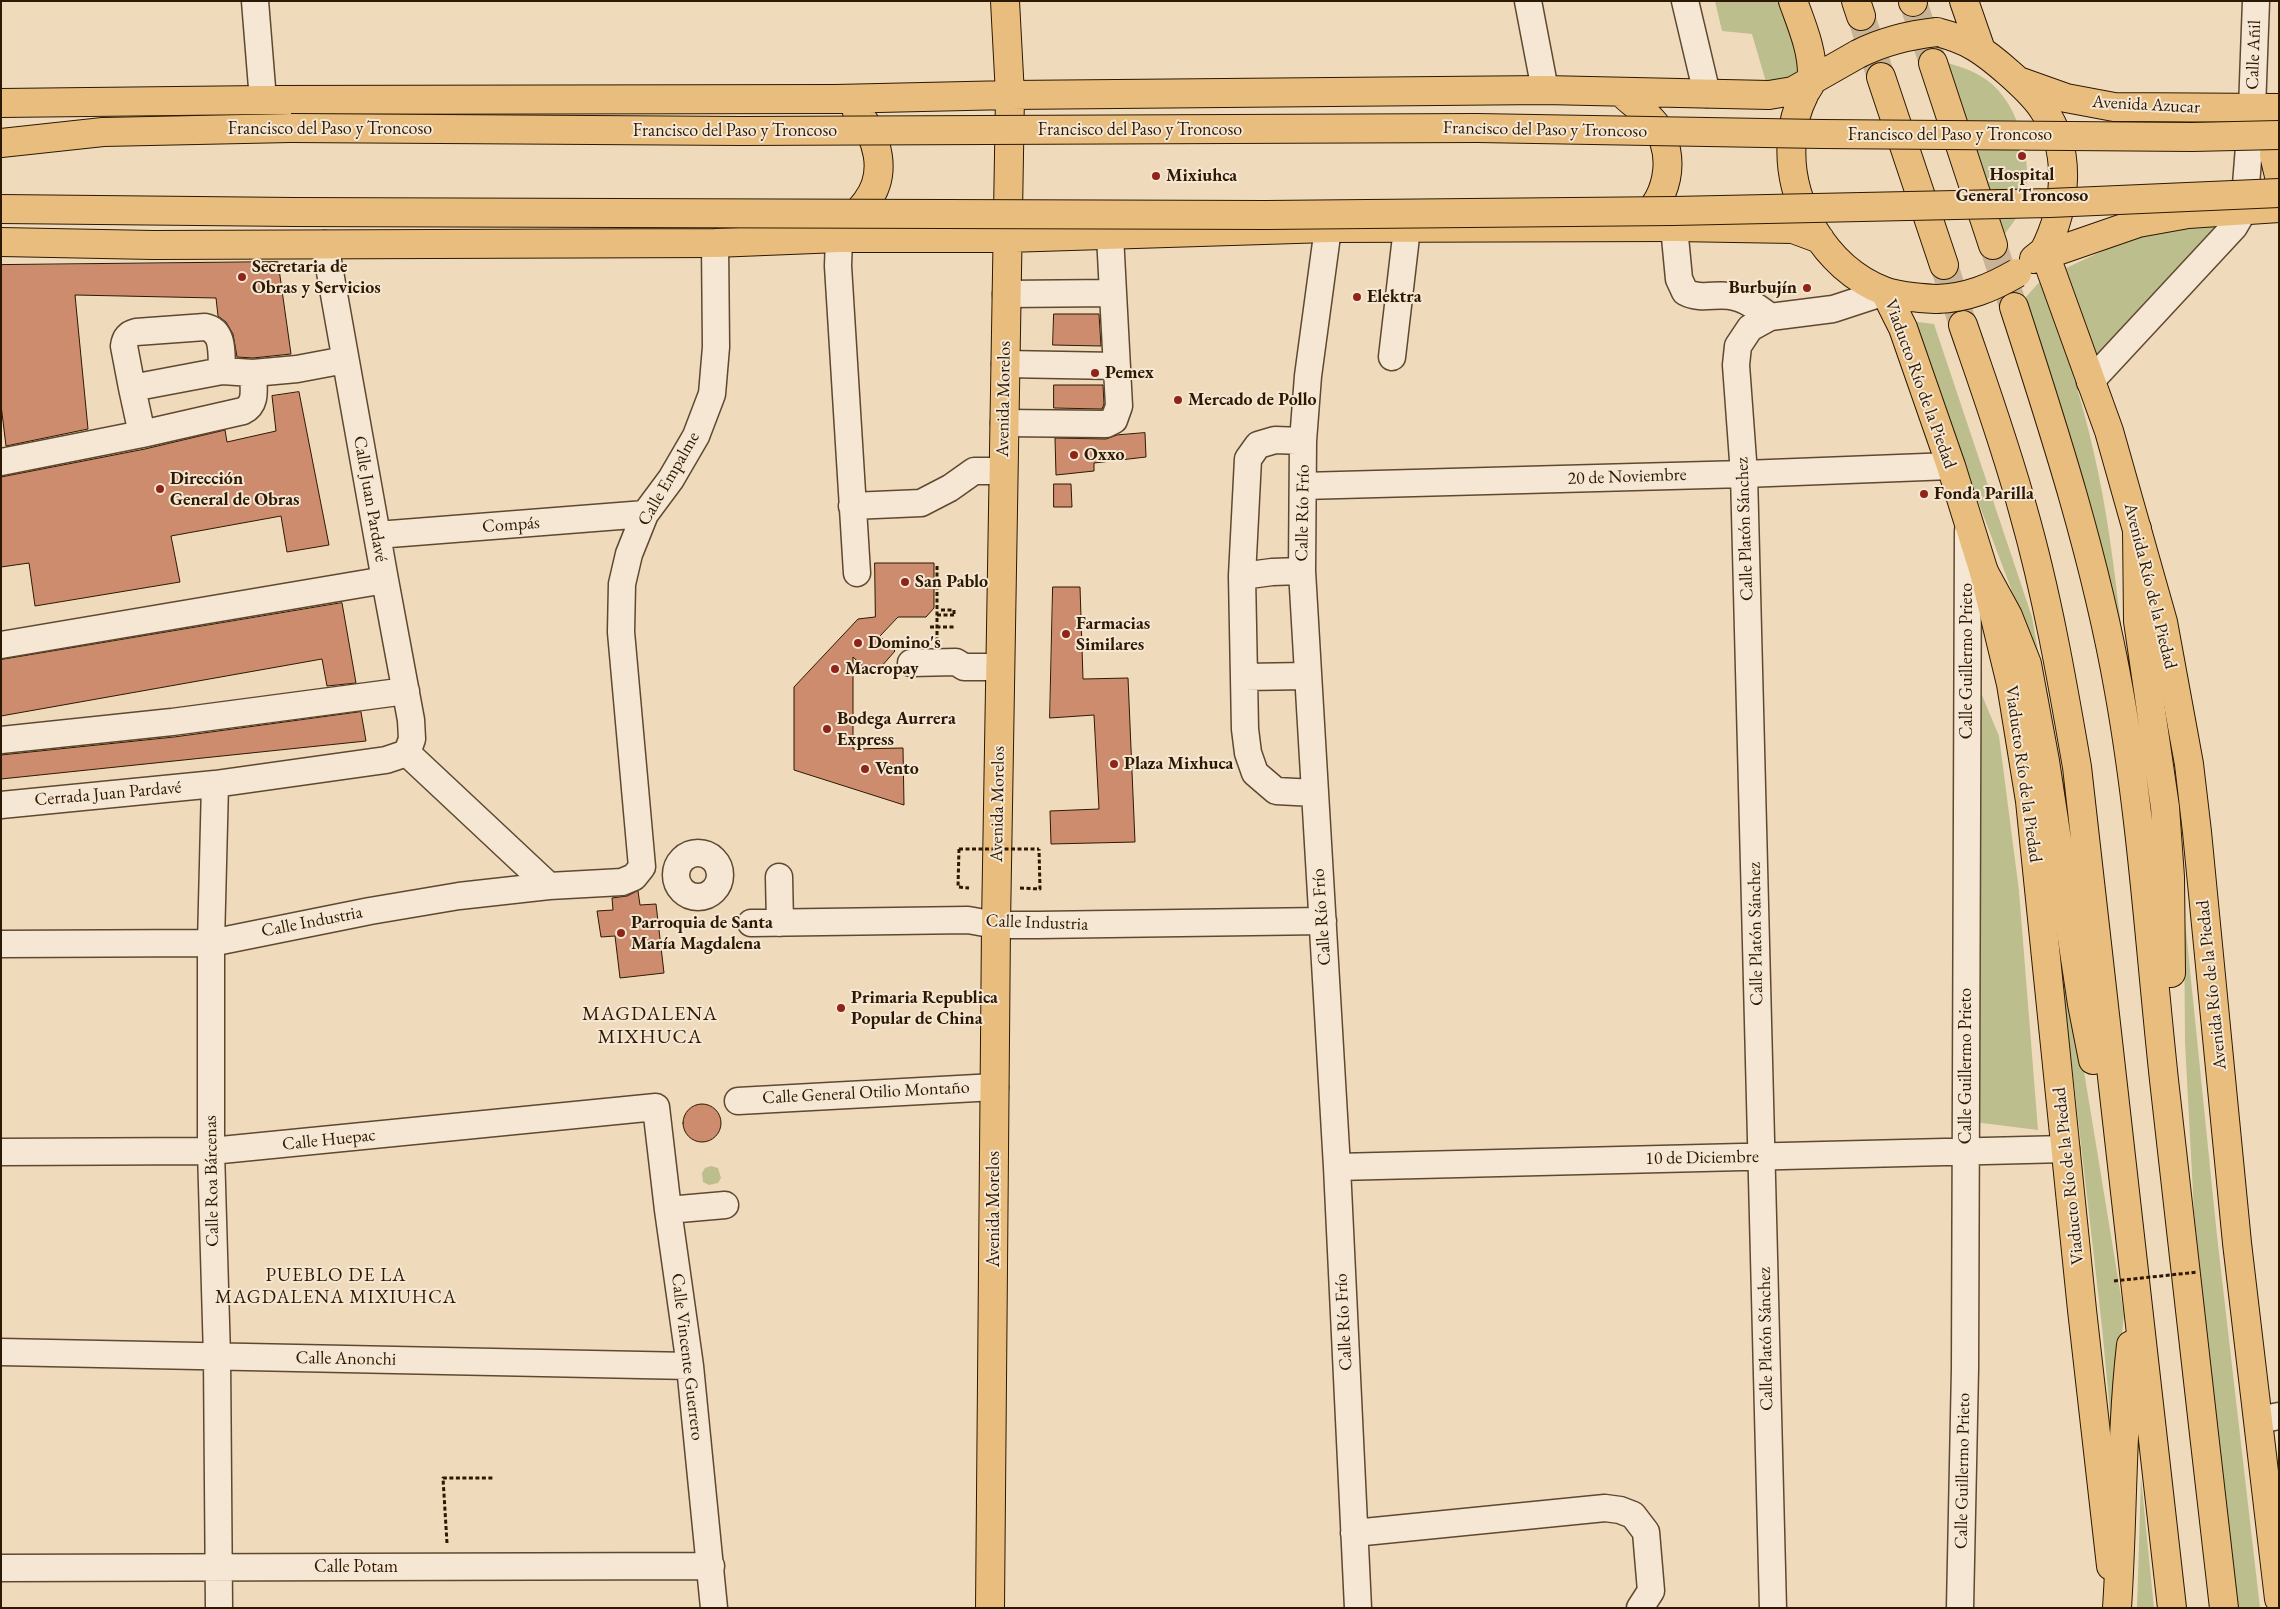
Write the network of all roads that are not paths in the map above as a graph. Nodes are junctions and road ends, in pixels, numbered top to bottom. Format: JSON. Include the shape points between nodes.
{"nodes":[{"id":1,"x":255,"y":1,"type":"edge"},
{"id":2,"x":1005,"y":1,"type":"edge"},
{"id":3,"x":1528,"y":1,"type":"edge"},
{"id":4,"x":1685,"y":1,"type":"edge"},
{"id":5,"x":1793,"y":1,"type":"edge"},
{"id":6,"x":1964,"y":1,"type":"edge"},
{"id":7,"x":2256,"y":1,"type":"edge"},
{"id":8,"x":1981,"y":50,"type":"junction"},
{"id":9,"x":1933,"y":63,"type":"tunnel mouth"},
{"id":10,"x":2011,"y":75,"type":"junction"},
{"id":11,"x":1881,"y":77,"type":"tunnel mouth"},
{"id":12,"x":1812,"y":82,"type":"junction"},
{"id":13,"x":1545,"y":90,"type":"junction"},
{"id":14,"x":1621,"y":92,"type":"junction"},
{"id":15,"x":1707,"y":94,"type":"junction"},
{"id":16,"x":1010,"y":95,"type":"junction"},
{"id":17,"x":835,"y":98,"type":"junction"},
{"id":18,"x":263,"y":100,"type":"junction"},
{"id":19,"x":1,"y":103,"type":"edge"},
{"id":20,"x":2279,"y":108,"type":"edge"},
{"id":21,"x":2252,"y":109,"type":"junction"},
{"id":22,"x":1,"y":127,"type":"edge"},
{"id":23,"x":103,"y":132,"type":"junction"},
{"id":24,"x":2279,"y":135,"type":"edge"},
{"id":25,"x":1,"y":143,"type":"edge"},
{"id":26,"x":2279,"y":176,"type":"edge"},
{"id":27,"x":2279,"y":193,"type":"edge"},
{"id":28,"x":2279,"y":208,"type":"edge"},
{"id":29,"x":1,"y":209,"type":"edge"},
{"id":30,"x":2244,"y":210,"type":"junction"},
{"id":31,"x":1674,"y":227,"type":"junction"},
{"id":32,"x":1328,"y":228,"type":"junction"},
{"id":33,"x":1407,"y":228,"type":"junction"},
{"id":34,"x":1629,"y":228,"type":"junction"},
{"id":35,"x":1110,"y":235,"type":"junction"},
{"id":36,"x":839,"y":238,"type":"junction"},
{"id":37,"x":1007,"y":238,"type":"junction"},
{"id":38,"x":1820,"y":239,"type":"junction"},
{"id":39,"x":1,"y":242,"type":"edge"},
{"id":40,"x":715,"y":243,"type":"junction"},
{"id":41,"x":326,"y":244,"type":"junction"},
{"id":42,"x":1993,"y":246,"type":"tunnel mouth"},
{"id":43,"x":2044,"y":251,"type":"junction"},
{"id":44,"x":1944,"y":266,"type":"tunnel mouth"},
{"id":45,"x":1885,"y":292,"type":"junction"},
{"id":46,"x":1113,"y":293,"type":"junction"},
{"id":47,"x":1006,"y":294,"type":"junction"},
{"id":48,"x":2014,"y":307,"type":"tunnel mouth"},
{"id":49,"x":1770,"y":316,"type":"junction"},
{"id":50,"x":1964,"y":325,"type":"tunnel mouth"},
{"id":51,"x":1392,"y":357,"type":"dead end"},
{"id":52,"x":345,"y":360,"type":"junction"},
{"id":53,"x":1005,"y":364,"type":"junction"},
{"id":54,"x":1117,"y":366,"type":"junction"},
{"id":55,"x":222,"y":371,"type":"junction"},
{"id":56,"x":253,"y":373,"type":"junction"},
{"id":57,"x":2090,"y":382,"type":"junction"},
{"id":58,"x":132,"y":388,"type":"junction"},
{"id":59,"x":1004,"y":423,"type":"junction"},
{"id":60,"x":142,"y":434,"type":"junction"},
{"id":61,"x":1303,"y":440,"type":"junction"},
{"id":62,"x":1,"y":462,"type":"edge"},
{"id":63,"x":1951,"y":466,"type":"junction"},
{"id":64,"x":1003,"y":471,"type":"junction"},
{"id":65,"x":1744,"y":474,"type":"junction"},
{"id":66,"x":1303,"y":486,"type":"junction"},
{"id":67,"x":852,"y":506,"type":"junction"},
{"id":68,"x":645,"y":514,"type":"junction"},
{"id":69,"x":1968,"y":524,"type":"junction"},
{"id":70,"x":2137,"y":529,"type":"junction"},
{"id":71,"x":377,"y":535,"type":"junction"},
{"id":72,"x":1302,"y":571,"type":"junction"},
{"id":73,"x":1984,"y":572,"type":"junction"},
{"id":74,"x":856,"y":573,"type":"dead end"},
{"id":75,"x":1242,"y":576,"type":"junction"},
{"id":76,"x":385,"y":580,"type":"junction"},
{"id":77,"x":1,"y":645,"type":"edge"},
{"id":78,"x":1000,"y":667,"type":"junction"},
{"id":79,"x":911,"y":668,"type":"dead end"},
{"id":80,"x":1307,"y":676,"type":"junction"},
{"id":81,"x":1244,"y":677,"type":"junction"},
{"id":82,"x":406,"y":691,"type":"junction"},
{"id":83,"x":1,"y":740,"type":"edge"},
{"id":84,"x":407,"y":753,"type":"junction"},
{"id":85,"x":215,"y":784,"type":"junction"},
{"id":86,"x":1315,"y":792,"type":"junction"},
{"id":87,"x":1,"y":804,"type":"edge"},
{"id":88,"x":678,"y":866,"type":"junction"},
{"id":89,"x":632,"y":875,"type":"junction"},
{"id":90,"x":780,"y":877,"type":"dead end"},
{"id":91,"x":549,"y":886,"type":"junction"},
{"id":92,"x":1323,"y":921,"type":"junction"},
{"id":93,"x":751,"y":923,"type":"dead end"},
{"id":94,"x":780,"y":923,"type":"junction"},
{"id":95,"x":996,"y":924,"type":"junction"},
{"id":96,"x":212,"y":943,"type":"junction"},
{"id":97,"x":1,"y":944,"type":"edge"},
{"id":98,"x":2164,"y":1081,"type":"junction"},
{"id":99,"x":995,"y":1087,"type":"junction"},
{"id":100,"x":738,"y":1101,"type":"dead end"},
{"id":101,"x":656,"y":1108,"type":"joint"},
{"id":102,"x":2066,"y":1149,"type":"junction"},
{"id":103,"x":211,"y":1151,"type":"junction"},
{"id":104,"x":1,"y":1152,"type":"edge"},
{"id":105,"x":1966,"y":1152,"type":"junction"},
{"id":106,"x":1761,"y":1156,"type":"junction"},
{"id":107,"x":2120,"y":1157,"type":"junction"},
{"id":108,"x":1337,"y":1167,"type":"junction"},
{"id":109,"x":725,"y":1205,"type":"dead end"},
{"id":110,"x":668,"y":1210,"type":"junction"},
{"id":111,"x":2136,"y":1296,"type":"junction"},
{"id":112,"x":1,"y":1352,"type":"edge"},
{"id":113,"x":217,"y":1357,"type":"junction"},
{"id":114,"x":690,"y":1366,"type":"junction"},
{"id":115,"x":2269,"y":1418,"type":"edge"},
{"id":116,"x":1354,"y":1533,"type":"junction"},
{"id":117,"x":711,"y":1566,"type":"junction"},
{"id":118,"x":1,"y":1568,"type":"edge"},
{"id":119,"x":218,"y":1568,"type":"junction"},
{"id":120,"x":2279,"y":1599,"type":"edge"},
{"id":121,"x":219,"y":1608,"type":"edge"},
{"id":122,"x":714,"y":1608,"type":"edge"},
{"id":123,"x":990,"y":1608,"type":"edge"},
{"id":124,"x":1358,"y":1608,"type":"edge"},
{"id":125,"x":1640,"y":1608,"type":"edge"},
{"id":126,"x":1772,"y":1608,"type":"edge"},
{"id":127,"x":1960,"y":1608,"type":"edge"},
{"id":128,"x":2117,"y":1608,"type":"edge"},
{"id":129,"x":2172,"y":1608,"type":"edge"},
{"id":130,"x":2224,"y":1608,"type":"edge"}],
"edges":[{"from":1,"to":18,"type":"street"},
{"from":2,"to":16,"type":"main road","name":"Avenida Morelos"},
{"from":3,"to":13,"type":"street"},
{"from":4,"to":15,"type":"street"},
{"from":5,"to":12,"type":"main road","via":[[1808,43]]},
{"from":6,"to":8,"type":"main road"},
{"from":7,"to":21,"type":"street","name":"Calle Añil"},
{"from":8,"to":10,"type":"main road","name":"Francisco del Paso y Troncoso"},
{"from":8,"to":12,"type":"main road","name":"Francisco del Paso y Troncoso","bridge":true,"via":[[1961,38],[1937,32],[1912,34],[1858,54]]},
{"from":9,"to":42,"type":"main road"},
{"from":10,"to":21,"type":"main road","name":"Avenida Azucar","via":[[2066,98],[2114,107]]},
{"from":10,"to":43,"type":"main road","via":[[2044,110],[2060,151],[2063,194],[2060,215]]},
{"from":11,"to":44,"type":"main road"},
{"from":12,"to":15,"type":"main road","name":"Francisco del Paso y Troncoso","via":[[1782,94]]},
{"from":12,"to":38,"type":"main road","name":"Viaducto Río de la Piedad","via":[[1804,94],[1794,124],[1792,159],[1800,199]]},
{"from":13,"to":14,"type":"main road","name":"Francisco del Paso y Troncoso"},
{"from":13,"to":16,"type":"main road","name":"Francisco del Paso y Troncoso"},
{"from":14,"to":15,"type":"main road","name":"Francisco del Paso y Troncoso"},
{"from":14,"to":34,"type":"main road","via":[[1655,124],[1662,136],[1668,164],[1658,201],[1650,212]]},
{"from":16,"to":17,"type":"main road","name":"Francisco del Paso y Troncoso"},
{"from":16,"to":37,"type":"main road","name":"Avenida Morelos"},
{"from":17,"to":18,"type":"main road","name":"Francisco del Paso y Troncoso"},
{"from":17,"to":36,"type":"main road","via":[[866,122],[879,159],[876,180],[868,200],[849,220]]},
{"from":18,"to":19,"type":"main road","name":"Francisco del Paso y Troncoso"},
{"from":20,"to":21,"type":"main road","name":"Avenida Azucar"},
{"from":21,"to":30,"type":"street","name":"Calle Añil"},
{"from":22,"to":23,"type":"main road"},
{"from":23,"to":24,"type":"main road","name":"Francisco del Paso y Troncoso","bridge":true,"via":[[291,128],[741,131],[1477,128],[1822,134]]},
{"from":23,"to":25,"type":"main road","name":"Francisco del Paso y Troncoso"},
{"from":24,"to":26,"type":"main road","via":[[2274,155]]},
{"from":27,"to":29,"type":"main road","bridge":true,"via":[[1673,211],[1256,215]]},
{"from":28,"to":30,"type":"main road"},
{"from":30,"to":43,"type":"main road","via":[[2188,214],[2138,223],[2057,251]]},
{"from":30,"to":57,"type":"street","via":[[2234,227]]},
{"from":31,"to":34,"type":"main road"},
{"from":31,"to":38,"type":"main road","via":[[1793,228]]},
{"from":31,"to":49,"type":"street","via":[[1679,279],[1685,292],[1700,297],[1735,296]]},
{"from":32,"to":33,"type":"main road"},
{"from":32,"to":35,"type":"main road"},
{"from":32,"to":61,"type":"street","name":"Calle Río Frío","via":[[1308,376]]},
{"from":33,"to":34,"type":"main road"},
{"from":33,"to":51,"type":"street"},
{"from":35,"to":37,"type":"main road"},
{"from":35,"to":46,"type":"street"},
{"from":36,"to":37,"type":"main road"},
{"from":36,"to":40,"type":"main road"},
{"from":36,"to":67,"type":"street"},
{"from":37,"to":47,"type":"main road","name":"Avenida Morelos"},
{"from":38,"to":45,"type":"main road","name":"Viaducto Río de la Piedad","via":[[1840,263],[1861,280]]},
{"from":39,"to":41,"type":"main road"},
{"from":40,"to":41,"type":"main road"},
{"from":40,"to":68,"type":"street","name":"Calle Empalme","via":[[716,347],[712,394],[696,436],[671,479]]},
{"from":41,"to":52,"type":"street","name":"Calle Juan Pardavé"},
{"from":43,"to":45,"type":"main road","bridge":true,"via":[[2017,273],[1985,290],[1963,296],[1937,299]]},
{"from":43,"to":57,"type":"main road"},
{"from":45,"to":49,"type":"street","via":[[1833,309]]},
{"from":45,"to":63,"type":"main road","name":"Viaducto Río de la Piedad","via":[[1903,328]]},
{"from":46,"to":47,"type":"street"},
{"from":46,"to":54,"type":"street"},
{"from":47,"to":53,"type":"main road","name":"Avenida Morelos"},
{"from":48,"to":98,"type":"main road","via":[[2080,522],[2119,690],[2142,844]]},
{"from":49,"to":65,"type":"street","name":"Calle Platón Sánchez","via":[[1750,328],[1738,346],[1736,365]]},
{"from":50,"to":107,"type":"main road","via":[[2023,509],[2062,681],[2077,767]]},
{"from":52,"to":56,"type":"street"},
{"from":52,"to":71,"type":"street","name":"Calle Juan Pardavé"},
{"from":53,"to":54,"type":"street"},
{"from":53,"to":59,"type":"main road","name":"Avenida Morelos"},
{"from":54,"to":59,"type":"street","via":[[1119,406],[1114,420],[1106,424]]},
{"from":55,"to":56,"type":"street"},
{"from":55,"to":58,"type":"street"},
{"from":55,"to":58,"type":"street","via":[[220,339],[212,328],[136,332],[125,339],[124,346]]},
{"from":56,"to":60,"type":"street","via":[[254,396],[249,408]]},
{"from":57,"to":70,"type":"main road","name":"Avenida Río de la Piedad","via":[[2109,430]]},
{"from":58,"to":60,"type":"street"},
{"from":59,"to":64,"type":"main road","name":"Avenida Morelos"},
{"from":60,"to":62,"type":"street"},
{"from":61,"to":66,"type":"street","name":"Calle Río Frío"},
{"from":61,"to":75,"type":"street","via":[[1275,440],[1258,445],[1248,459]]},
{"from":63,"to":65,"type":"street","name":"20 de Noviembre"},
{"from":63,"to":69,"type":"main road","name":"Viaducto Río de la Piedad"},
{"from":64,"to":67,"type":"street","via":[[974,471],[921,503]]},
{"from":64,"to":78,"type":"main road","name":"Avenida Morelos"},
{"from":65,"to":66,"type":"street","name":"20 de Noviembre"},
{"from":65,"to":106,"type":"street","name":"Calle Platón Sánchez"},
{"from":66,"to":72,"type":"street","name":"Calle Río Frío"},
{"from":67,"to":74,"type":"street"},
{"from":68,"to":71,"type":"street","name":"Compás"},
{"from":68,"to":89,"type":"street","name":"Calle Empalme","via":[[629,554],[622,584],[621,632]]},
{"from":69,"to":73,"type":"main road","name":"Viaducto Río de la Piedad"},
{"from":69,"to":105,"type":"street","name":"Calle Guillermo Prieto"},
{"from":70,"to":98,"type":"main road","via":[[2138,622],[2165,807],[2170,877],[2174,1049]]},
{"from":70,"to":115,"type":"main road","name":"Avenida Río de la Piedad","via":[[2163,622],[2188,764],[2237,1244]]},
{"from":71,"to":76,"type":"street","name":"Calle Juan Pardavé"},
{"from":72,"to":75,"type":"street"},
{"from":72,"to":80,"type":"street","name":"Calle Río Frío"},
{"from":73,"to":102,"type":"main road","name":"Viaducto Río de la Piedad","via":[[2011,684],[2030,802]]},
{"from":73,"to":107,"type":"main road","via":[[2008,616],[2027,664],[2084,1013],[2097,1076]]},
{"from":75,"to":81,"type":"street"},
{"from":76,"to":77,"type":"street"},
{"from":76,"to":82,"type":"street","name":"Calle Juan Pardavé"},
{"from":78,"to":79,"type":"street","via":[[964,667],[956,662]]},
{"from":78,"to":95,"type":"main road","name":"Avenida Morelos"},
{"from":80,"to":81,"type":"street"},
{"from":80,"to":86,"type":"street","name":"Calle Río Frío"},
{"from":81,"to":86,"type":"street","via":[[1245,729],[1255,774],[1276,791]]},
{"from":82,"to":83,"type":"street","via":[[172,722]]},
{"from":82,"to":84,"type":"street","name":"Calle Juan Pardavé","via":[[412,720],[412,740]]},
{"from":84,"to":85,"type":"street","via":[[386,760]]},
{"from":84,"to":91,"type":"street"},
{"from":85,"to":87,"type":"street","name":"Cerrada Juan Pardavé"},
{"from":85,"to":96,"type":"street","name":"Calle Roa Bárcenas"},
{"from":86,"to":92,"type":"street","name":"Calle Río Frío"},
{"from":88,"to":88,"type":"street","via":[[694,853],[708,855],[718,866],[720,880],[717,887],[698,900],[679,887]]},
{"from":88,"to":89,"type":"street","name":"Calle Industria"},
{"from":89,"to":91,"type":"street","name":"Calle Industria"},
{"from":90,"to":94,"type":"street"},
{"from":91,"to":96,"type":"street","name":"Calle Industria","via":[[397,906]]},
{"from":92,"to":95,"type":"street","name":"Calle Industria"},
{"from":92,"to":108,"type":"street","name":"Calle Río Frío"},
{"from":93,"to":94,"type":"street","name":"Calle Industria"},
{"from":94,"to":95,"type":"street","name":"Calle Industria","via":[[968,920]]},
{"from":95,"to":99,"type":"main road","name":"Avenida Morelos"},
{"from":96,"to":97,"type":"street","name":"Calle Industria"},
{"from":96,"to":103,"type":"street","name":"Calle Roa Bárcenas"},
{"from":98,"to":130,"type":"main road"},
{"from":99,"to":100,"type":"street","name":"Calle General Otilio Montaño"},
{"from":99,"to":123,"type":"main road","name":"Avenida Morelos"},
{"from":101,"to":103,"type":"street","name":"Calle Huepac"},
{"from":101,"to":110,"type":"street","name":"Calle Vincente Guerrero"},
{"from":102,"to":105,"type":"street","name":"10 de Diciembre"},
{"from":102,"to":128,"type":"main road","name":"Viaducto Río de la Piedad"},
{"from":103,"to":104,"type":"street","name":"Calle Huepac"},
{"from":103,"to":113,"type":"street","name":"Calle Roa Bárcenas"},
{"from":105,"to":106,"type":"street","name":"10 de Diciembre"},
{"from":105,"to":127,"type":"street","name":"Calle Guillermo Prieto"},
{"from":106,"to":108,"type":"street","name":"10 de Diciembre"},
{"from":106,"to":126,"type":"street","name":"Calle Platón Sánchez"},
{"from":107,"to":111,"type":"main road"},
{"from":108,"to":116,"type":"street","name":"Calle Río Frío"},
{"from":109,"to":110,"type":"street"},
{"from":110,"to":114,"type":"street","name":"Calle Vincente Guerrero"},
{"from":111,"to":128,"type":"main road","via":[[2124,1407]]},
{"from":111,"to":129,"type":"main road"},
{"from":112,"to":113,"type":"street","name":"Calle Anonchi"},
{"from":113,"to":114,"type":"street","name":"Calle Anonchi"},
{"from":113,"to":119,"type":"street","name":"Calle Roa Bárcenas"},
{"from":114,"to":117,"type":"street","name":"Calle Vincente Guerrero"},
{"from":115,"to":120,"type":"main road","name":"Avenida Río de la Piedad"},
{"from":116,"to":124,"type":"street","name":"Calle Río Frío"},
{"from":116,"to":125,"type":"street","via":[[1605,1508],[1620,1510],[1633,1515],[1646,1532],[1651,1591]]},
{"from":117,"to":119,"type":"street","name":"Calle Potam"},
{"from":117,"to":122,"type":"street","name":"Calle Vincente Guerrero"},
{"from":118,"to":119,"type":"street","name":"Calle Potam"},
{"from":119,"to":121,"type":"street","name":"Calle Roa Bárcenas"}]}
